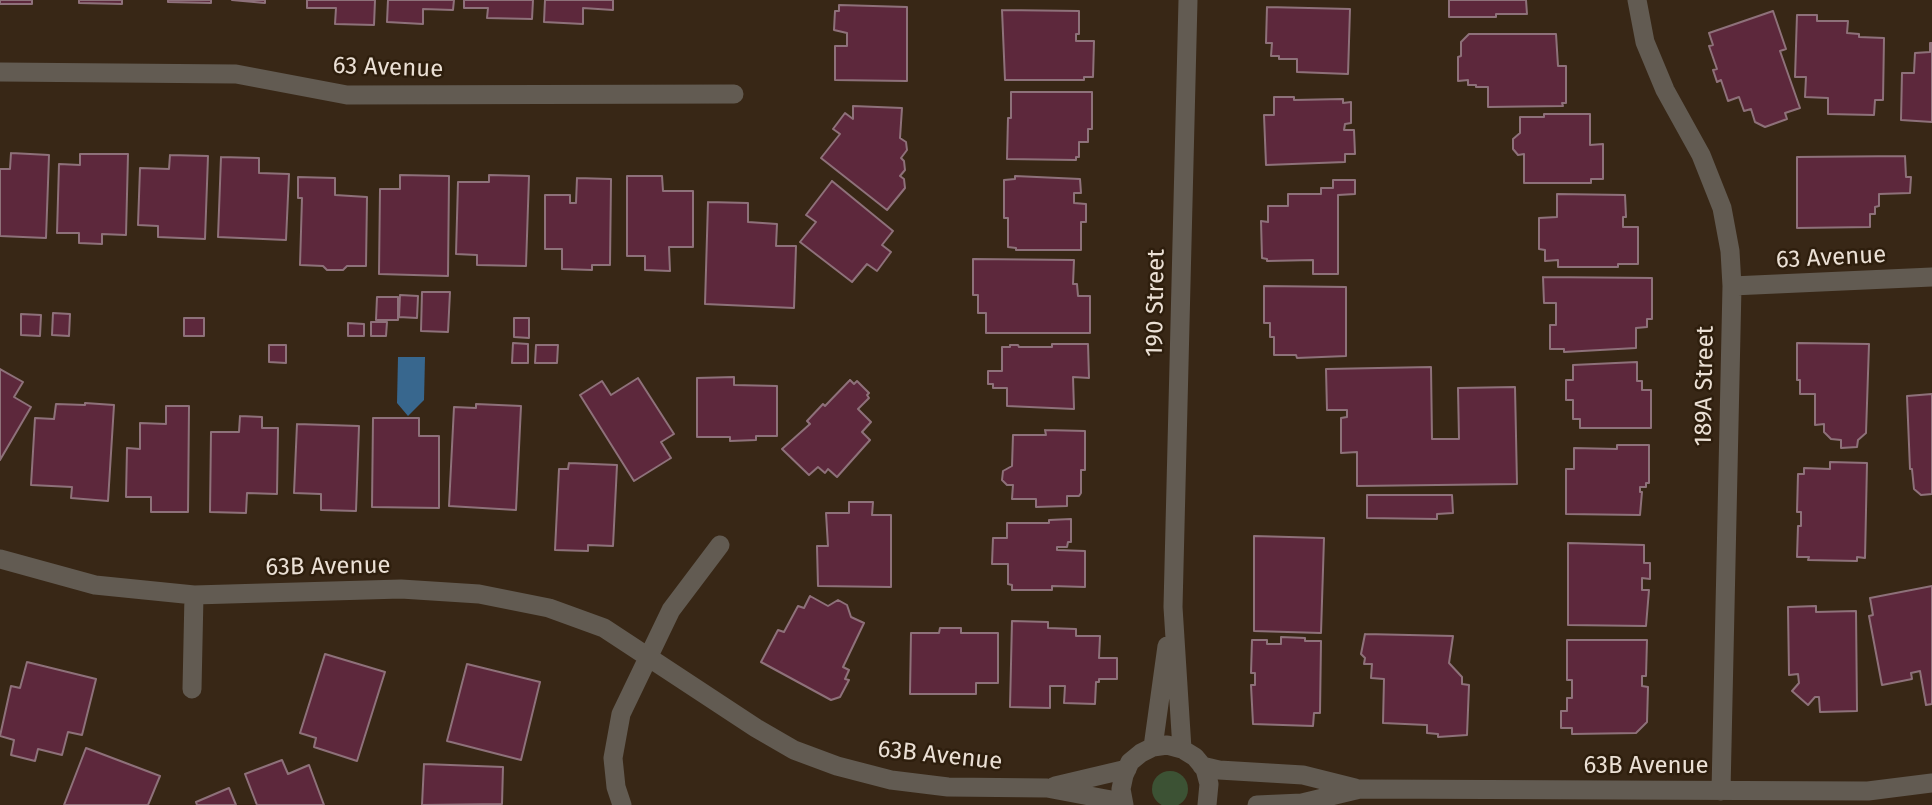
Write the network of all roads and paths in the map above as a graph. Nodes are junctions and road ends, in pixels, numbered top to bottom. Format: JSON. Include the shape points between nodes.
{"nodes":[{"id":1,"x":1188,"y":0,"type":"edge"},
{"id":2,"x":1637,"y":0,"type":"edge"},
{"id":3,"x":0,"y":72,"type":"edge"},
{"id":4,"x":734,"y":94,"type":"dead end"},
{"id":5,"x":1932,"y":277,"type":"edge"},
{"id":6,"x":1732,"y":286,"type":"junction"},
{"id":7,"x":720,"y":545,"type":"dead end"},
{"id":8,"x":0,"y":559,"type":"edge"},
{"id":9,"x":194,"y":595,"type":"junction"},
{"id":10,"x":1173,"y":607,"type":"junction"},
{"id":11,"x":649,"y":656,"type":"junction"},
{"id":12,"x":192,"y":689,"type":"dead end"},
{"id":13,"x":1153,"y":747,"type":"junction"},
{"id":14,"x":1182,"y":749,"type":"junction"},
{"id":15,"x":1202,"y":766,"type":"junction"},
{"id":16,"x":1127,"y":769,"type":"junction"},
{"id":17,"x":1932,"y":783,"type":"edge"},
{"id":18,"x":1047,"y":788,"type":"junction"},
{"id":19,"x":1360,"y":789,"type":"junction"},
{"id":20,"x":1721,"y":791,"type":"junction"},
{"id":21,"x":1123,"y":804,"type":"edge"},
{"id":22,"x":622,"y":805,"type":"edge"},
{"id":23,"x":1207,"y":805,"type":"edge"},
{"id":24,"x":1257,"y":805,"type":"edge"}],
"edges":[{"from":1,"to":10,"type":"street","name":"190 Street"},
{"from":2,"to":6,"type":"street","name":"189A Street","via":[[1645,42],[1722,208]]},
{"from":3,"to":4,"type":"street","name":"63 Avenue","via":[[236,74],[347,95]]},
{"from":5,"to":6,"type":"street","name":"63 Avenue"},
{"from":6,"to":20,"type":"street","name":"189A Street"},
{"from":7,"to":11,"type":"street","via":[[671,610]]},
{"from":8,"to":9,"type":"street","name":"63B Avenue","via":[[95,585]]},
{"from":9,"to":11,"type":"street","name":"63B Avenue","via":[[401,589],[479,594],[549,608],[604,628]]},
{"from":9,"to":12,"type":"street"},
{"from":10,"to":13,"type":"street","name":"190 Street"},
{"from":10,"to":14,"type":"street","name":"190 Street"},
{"from":11,"to":18,"type":"street","name":"63B Avenue","via":[[755,728],[794,750],[837,766],[891,780],[948,787]]},
{"from":11,"to":22,"type":"street","via":[[621,714],[613,758]]},
{"from":13,"to":14,"type":"street"},
{"from":13,"to":16,"type":"street","via":[[1140,753]]},
{"from":14,"to":15,"type":"street"},
{"from":15,"to":19,"type":"street","name":"63B Avenue","via":[[1303,775]]},
{"from":15,"to":23,"type":"street","via":[[1209,784]]},
{"from":16,"to":18,"type":"street","name":"63B Avenue"},
{"from":16,"to":21,"type":"street","via":[[1121,789]]},
{"from":17,"to":20,"type":"street","name":"63B Avenue","via":[[1868,791]]},
{"from":18,"to":21,"type":"street","name":"63B Avenue"},
{"from":19,"to":20,"type":"street","name":"63B Avenue"},
{"from":19,"to":24,"type":"street","name":"63B Avenue","via":[[1302,803]]}]}
